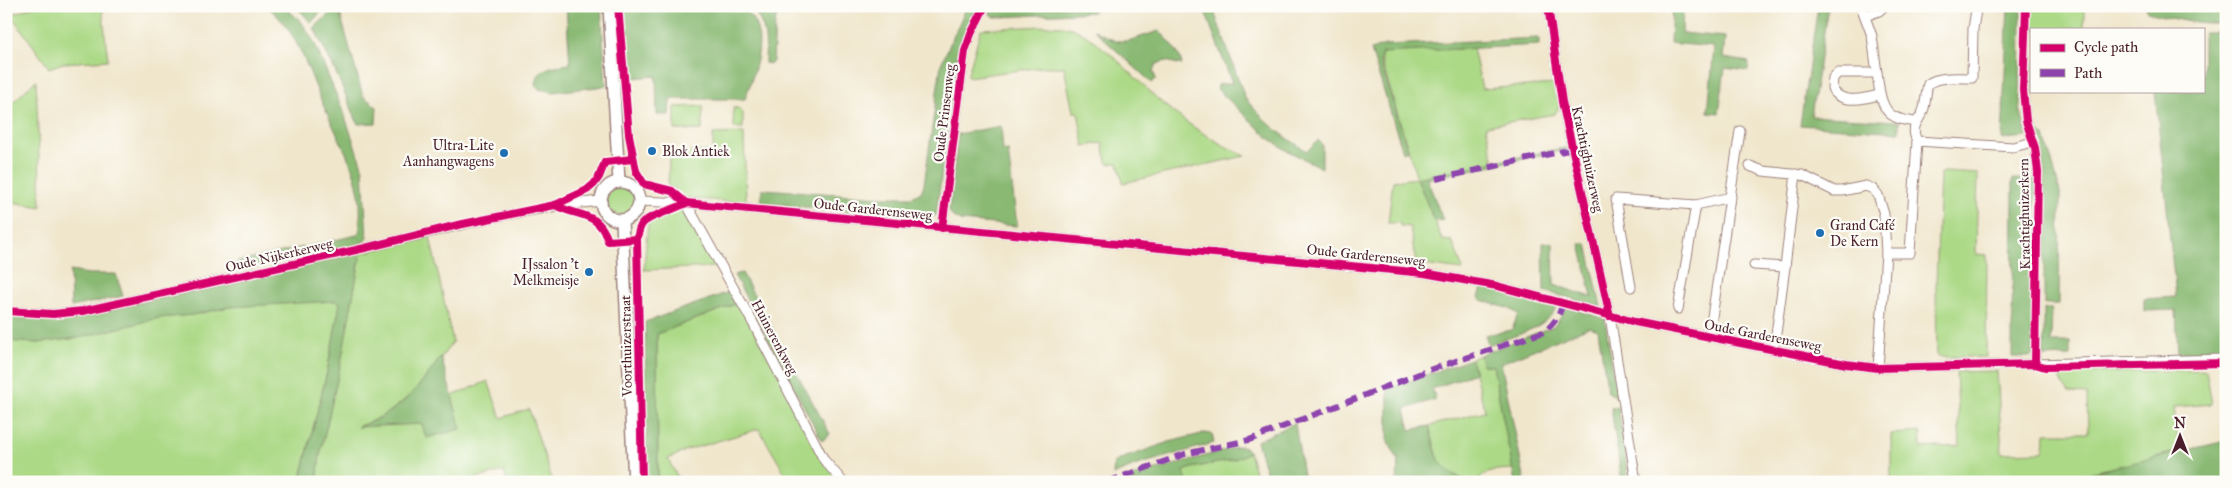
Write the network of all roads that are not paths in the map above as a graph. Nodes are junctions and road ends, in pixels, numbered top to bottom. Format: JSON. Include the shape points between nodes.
{"nodes":[{"id":1,"x":609,"y":6,"type":"edge"},
{"id":2,"x":985,"y":6,"type":"edge"},
{"id":3,"x":1548,"y":6,"type":"edge"},
{"id":4,"x":1861,"y":6,"type":"edge"},
{"id":5,"x":1884,"y":6,"type":"edge"},
{"id":6,"x":2026,"y":6,"type":"edge"},
{"id":7,"x":1976,"y":10,"type":"dead end"},
{"id":8,"x":1866,"y":16,"type":"junction"},
{"id":9,"x":1878,"y":73,"type":"junction"},
{"id":10,"x":1879,"y":95,"type":"junction"},
{"id":11,"x":1915,"y":122,"type":"junction"},
{"id":12,"x":1740,"y":131,"type":"dead end"},
{"id":13,"x":1917,"y":141,"type":"junction"},
{"id":14,"x":2033,"y":142,"type":"junction"},
{"id":15,"x":1750,"y":166,"type":"dead end"},
{"id":16,"x":1796,"y":174,"type":"junction"},
{"id":17,"x":619,"y":182,"type":"junction"},
{"id":18,"x":1731,"y":197,"type":"junction"},
{"id":19,"x":600,"y":201,"type":"junction"},
{"id":20,"x":640,"y":201,"type":"junction"},
{"id":21,"x":686,"y":203,"type":"junction"},
{"id":22,"x":1696,"y":205,"type":"junction"},
{"id":23,"x":622,"y":220,"type":"junction"},
{"id":24,"x":942,"y":228,"type":"junction"},
{"id":25,"x":1886,"y":253,"type":"junction"},
{"id":26,"x":1754,"y":265,"type":"dead end"},
{"id":27,"x":1785,"y":267,"type":"junction"},
{"id":28,"x":1631,"y":287,"type":"dead end"},
{"id":29,"x":1678,"y":309,"type":"dead end"},
{"id":30,"x":6,"y":311,"type":"edge"},
{"id":31,"x":1610,"y":316,"type":"junction"},
{"id":32,"x":1708,"y":337,"type":"junction"},
{"id":33,"x":1774,"y":349,"type":"junction"},
{"id":34,"x":2226,"y":359,"type":"edge"},
{"id":35,"x":2035,"y":364,"type":"junction"},
{"id":36,"x":1878,"y":368,"type":"junction"},
{"id":37,"x":634,"y":482,"type":"edge"},
{"id":38,"x":843,"y":482,"type":"edge"},
{"id":39,"x":1636,"y":482,"type":"edge"}],
"edges":[{"from":1,"to":17,"type":"main road"},
{"from":2,"to":24,"type":"street","name":"Oude Prinsenweg","via":[[965,51]]},
{"from":3,"to":31,"type":"street","name":"Krachtighuizerweg","via":[[1562,102]]},
{"from":4,"to":8,"type":"street"},
{"from":5,"to":8,"type":"street"},
{"from":6,"to":14,"type":"street","name":"Krachtighuizerkern","via":[[2024,90],[2026,121]]},
{"from":7,"to":11,"type":"street","via":[[1972,78],[1931,81],[1923,113]]},
{"from":8,"to":9,"type":"street"},
{"from":9,"to":10,"type":"street"},
{"from":9,"to":10,"type":"street","via":[[1838,73],[1833,78],[1832,88],[1839,96],[1852,100]]},
{"from":10,"to":11,"type":"street","via":[[1891,115]]},
{"from":11,"to":13,"type":"street"},
{"from":12,"to":18,"type":"street"},
{"from":13,"to":14,"type":"street","name":"Krachtighuizerkern","via":[[2013,147]]},
{"from":13,"to":25,"type":"street","via":[[1910,253]]},
{"from":14,"to":35,"type":"street","name":"Krachtighuizerkern","via":[[2039,196]]},
{"from":15,"to":16,"type":"street","via":[[1763,171]]},
{"from":16,"to":25,"type":"street","via":[[1834,191],[1866,186],[1873,189],[1884,214]]},
{"from":16,"to":27,"type":"street"},
{"from":17,"to":19,"type":"main road","via":[[607,186]]},
{"from":17,"to":20,"type":"main road","via":[[631,185]]},
{"from":18,"to":22,"type":"street"},
{"from":18,"to":32,"type":"street"},
{"from":19,"to":23,"type":"main road","via":[[609,217]]},
{"from":19,"to":30,"type":"street","name":"Oude Nijkerkerweg","via":[[555,205],[458,225],[83,311],[53,314]]},
{"from":20,"to":21,"type":"street","name":"Oude Garderenseweg"},
{"from":20,"to":23,"type":"main road","via":[[634,214]]},
{"from":21,"to":24,"type":"street","name":"Oude Garderenseweg"},
{"from":21,"to":38,"type":"street","name":"Huinerenkweg","via":[[824,460]]},
{"from":22,"to":28,"type":"street","via":[[1616,199]]},
{"from":22,"to":29,"type":"street"},
{"from":23,"to":37,"type":"main road","name":"Voorthuizerstraat"},
{"from":24,"to":31,"type":"street","name":"Oude Garderenseweg","via":[[1424,273],[1496,286]]},
{"from":25,"to":36,"type":"street"},
{"from":26,"to":27,"type":"street"},
{"from":27,"to":33,"type":"street"},
{"from":31,"to":32,"type":"street","name":"Oude Garderenseweg"},
{"from":31,"to":39,"type":"street","name":"Krachtighuizerweg"},
{"from":32,"to":33,"type":"street","name":"Oude Garderenseweg"},
{"from":33,"to":36,"type":"street","name":"Oude Garderenseweg"},
{"from":34,"to":35,"type":"street","name":"Oude Garderenseweg"},
{"from":35,"to":36,"type":"street","name":"Oude Garderenseweg"}]}
